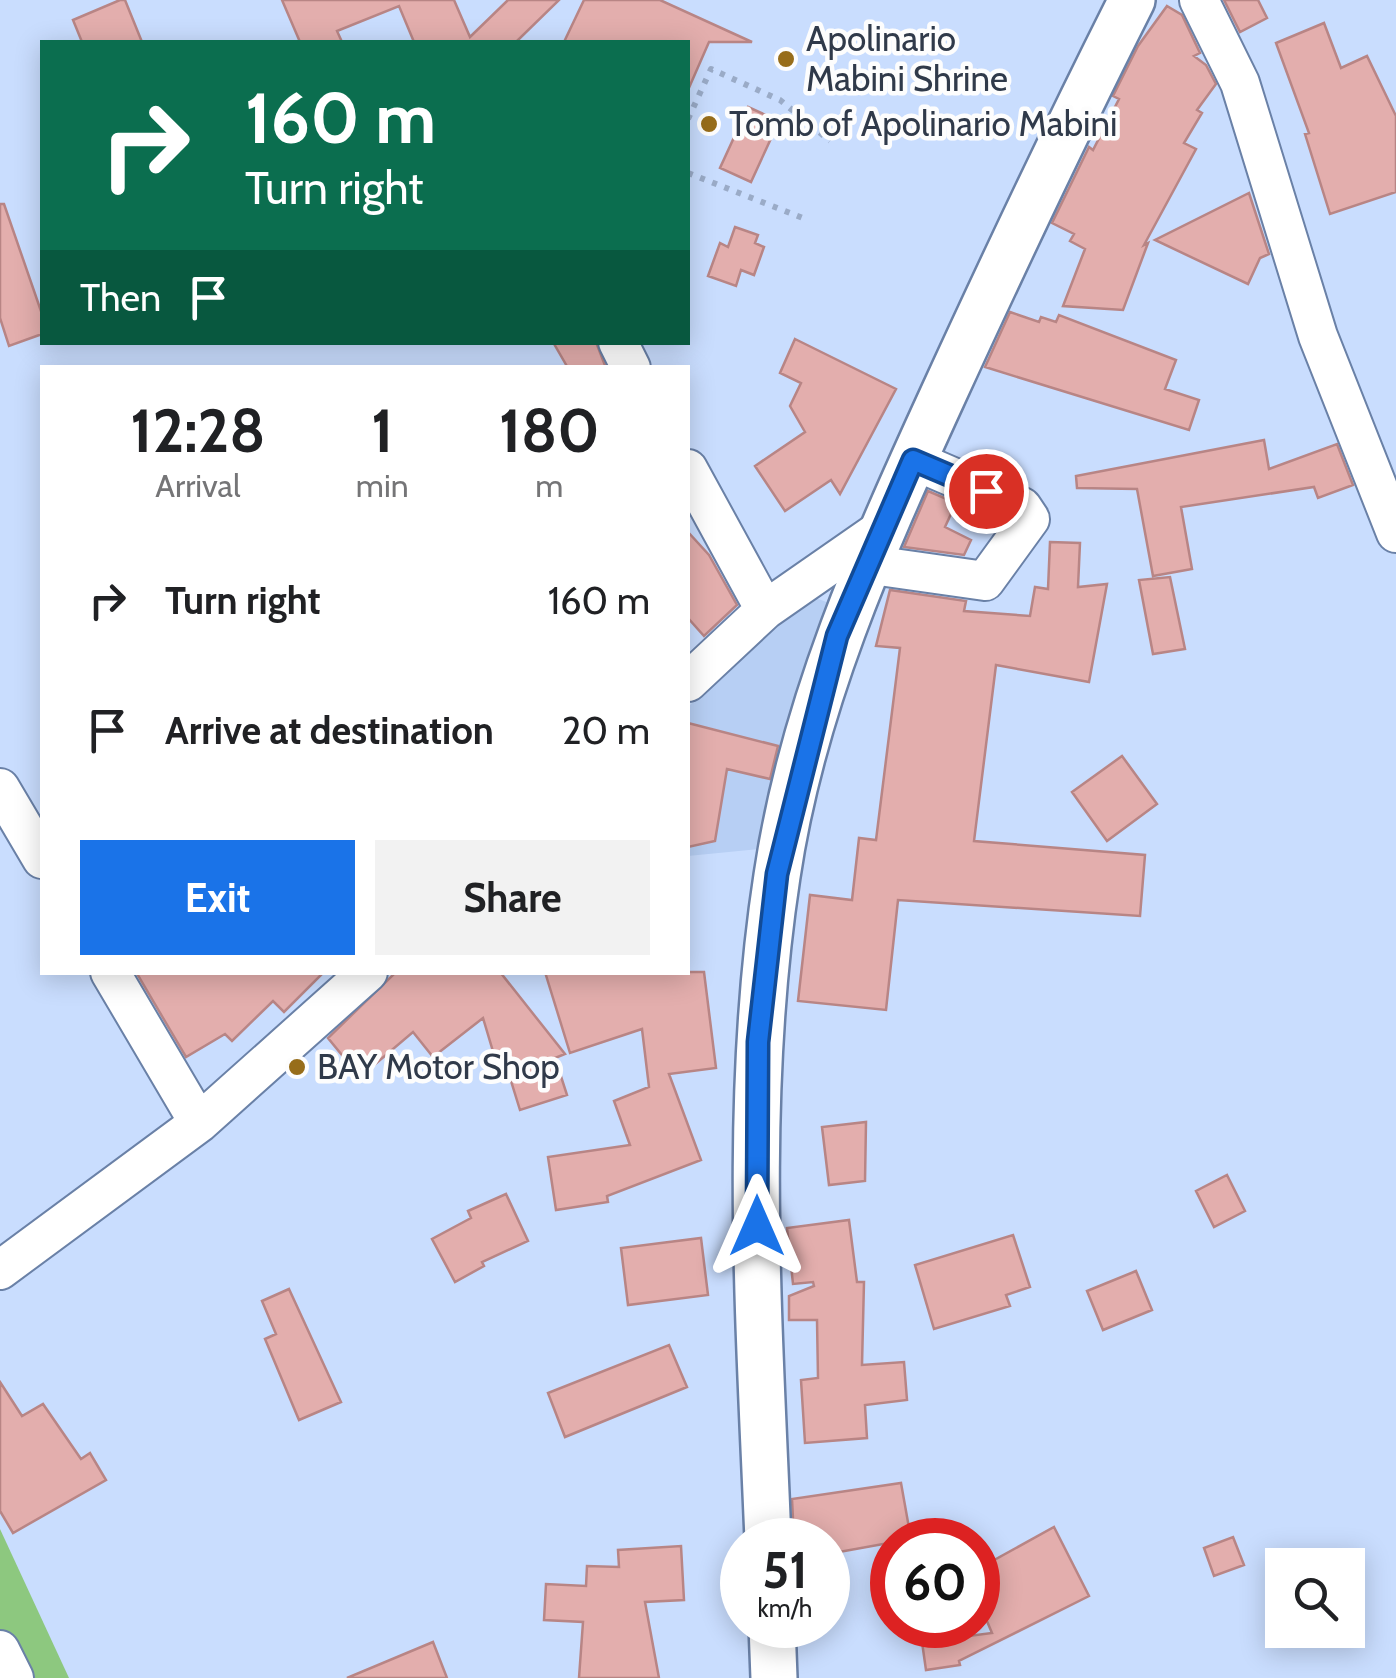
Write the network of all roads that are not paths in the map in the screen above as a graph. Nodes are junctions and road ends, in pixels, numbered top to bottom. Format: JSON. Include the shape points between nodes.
{"nodes":[{"id":1,"x":1132,"y":0,"type":"edge"},
{"id":2,"x":1199,"y":0,"type":"edge"},
{"id":3,"x":913,"y":460,"type":"junction"},
{"id":4,"x":690,"y":473,"type":"edge"},
{"id":5,"x":1394,"y":525,"type":"edge"},
{"id":6,"x":874,"y":546,"type":"junction"},
{"id":7,"x":765,"y":610,"type":"junction"},
{"id":8,"x":690,"y":680,"type":"edge"},
{"id":9,"x":0,"y":788,"type":"edge"},
{"id":10,"x":40,"y":856,"type":"edge"},
{"id":11,"x":112,"y":975,"type":"edge"},
{"id":12,"x":365,"y":975,"type":"edge"},
{"id":13,"x":199,"y":1123,"type":"junction"},
{"id":14,"x":0,"y":1270,"type":"edge"},
{"id":15,"x":767,"y":1518,"type":"edge"},
{"id":16,"x":773,"y":1648,"type":"edge"},
{"id":17,"x":0,"y":1650,"type":"edge"},
{"id":18,"x":14,"y":1678,"type":"edge"},
{"id":19,"x":774,"y":1678,"type":"edge"}],
"edges":[{"from":1,"to":3,"type":"main road"},
{"from":2,"to":5,"type":"street","via":[[1240,83],[1318,336]]},
{"from":3,"to":6,"type":"main road"},
{"from":3,"to":6,"type":"street","via":[[1022,507],[1030,519],[985,581]]},
{"from":4,"to":7,"type":"street"},
{"from":6,"to":7,"type":"street"},
{"from":6,"to":15,"type":"main road","via":[[837,636],[777,874],[758,1042],[757,1263]]},
{"from":7,"to":8,"type":"street"},
{"from":9,"to":10,"type":"street"},
{"from":11,"to":13,"type":"street"},
{"from":12,"to":13,"type":"street"},
{"from":13,"to":14,"type":"street"},
{"from":16,"to":19,"type":"main road"},
{"from":17,"to":18,"type":"street"}]}
